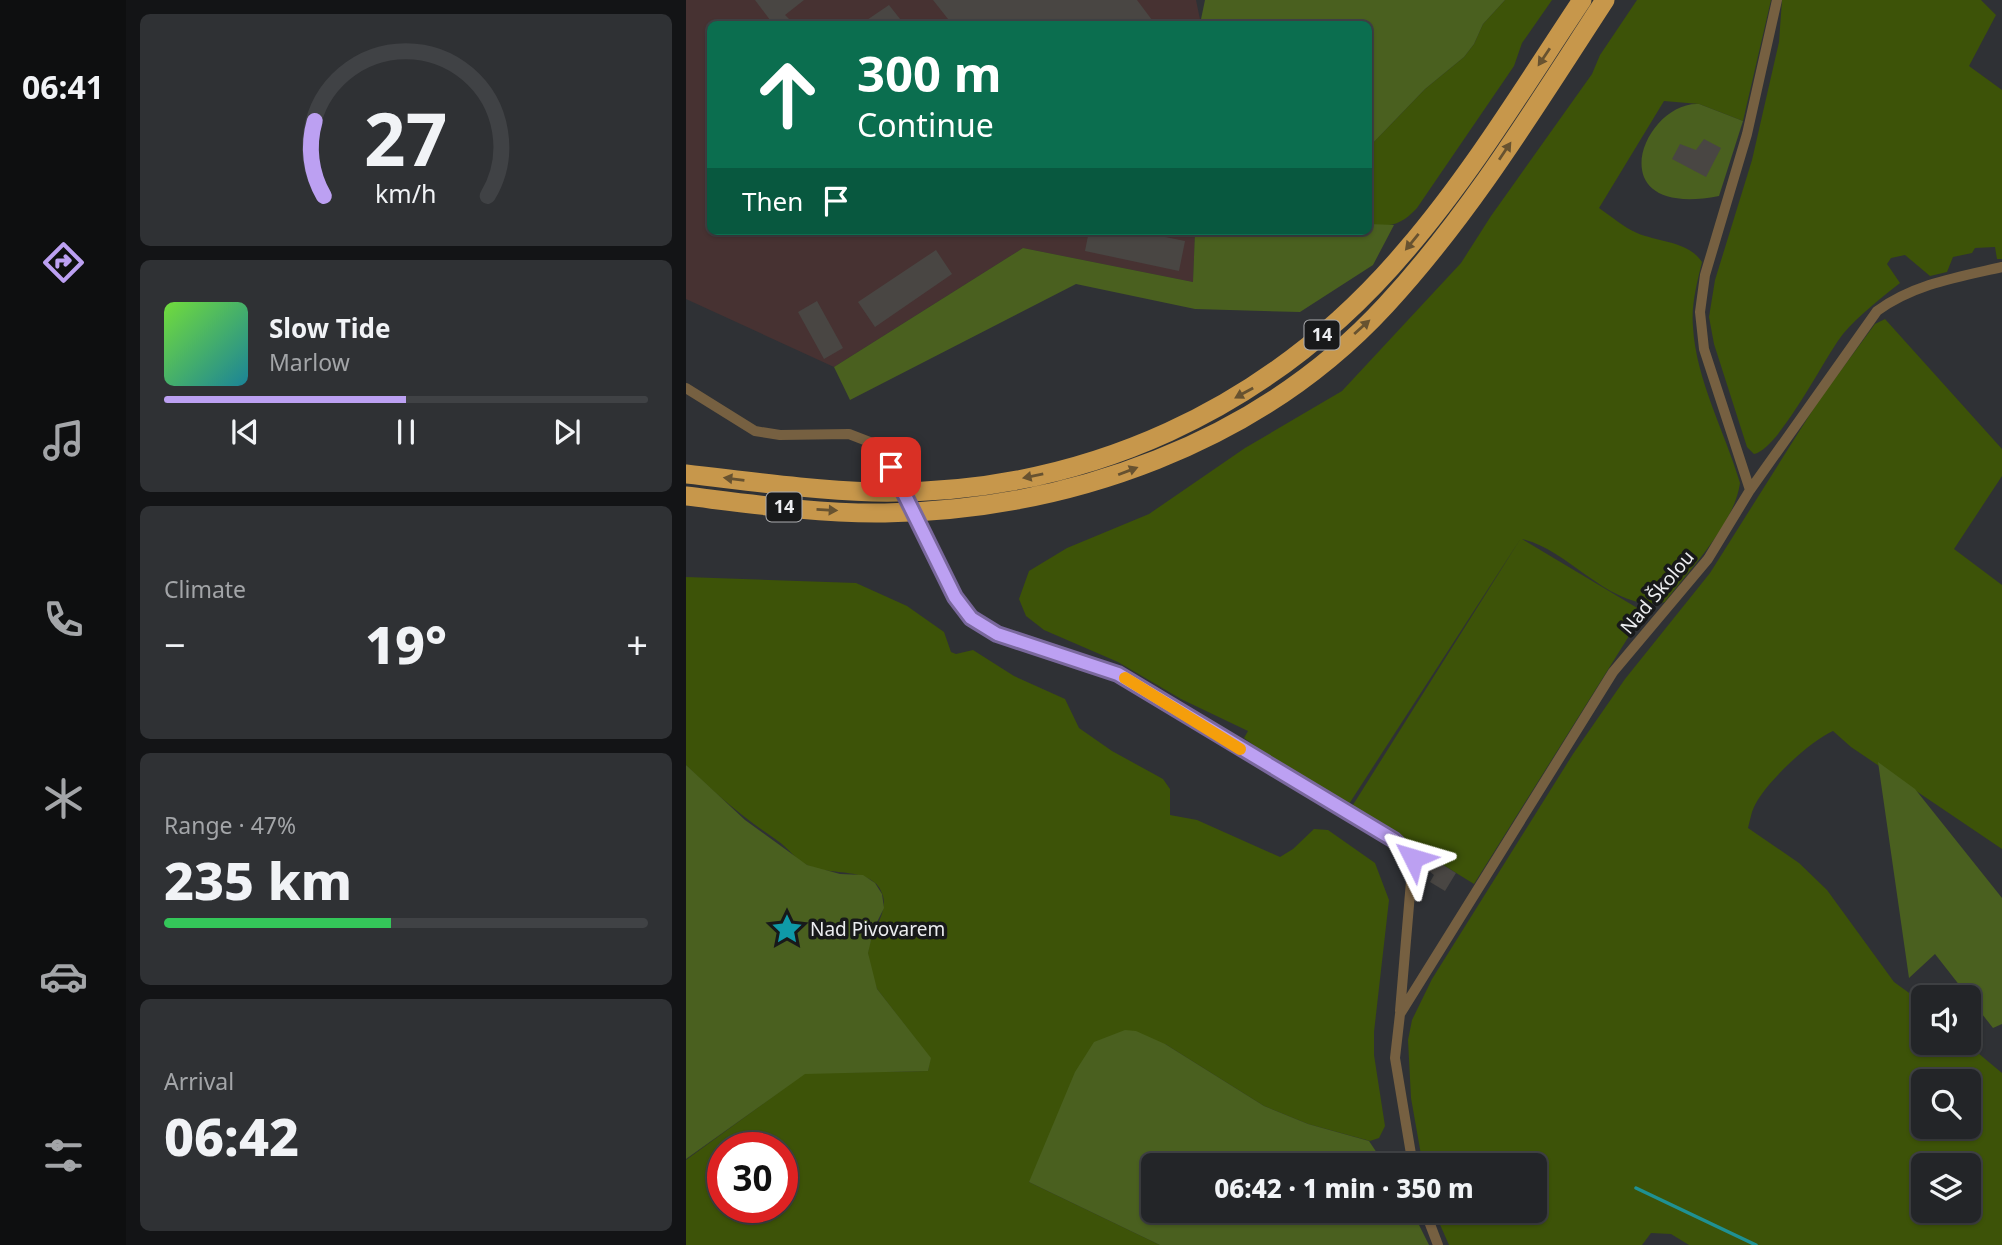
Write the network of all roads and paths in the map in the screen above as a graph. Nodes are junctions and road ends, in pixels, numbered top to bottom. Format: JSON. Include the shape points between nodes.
{"nodes":[{"id":1,"x":1582,"y":0,"type":"edge"},
{"id":2,"x":1605,"y":0,"type":"edge"},
{"id":3,"x":1777,"y":0,"type":"edge"},
{"id":4,"x":2002,"y":267,"type":"edge"},
{"id":5,"x":686,"y":388,"type":"edge"},
{"id":6,"x":686,"y":474,"type":"edge"},
{"id":7,"x":1750,"y":491,"type":"junction"},
{"id":8,"x":686,"y":496,"type":"edge"},
{"id":9,"x":1400,"y":1014,"type":"junction"},
{"id":10,"x":1411,"y":1153,"type":"edge"},
{"id":11,"x":1430,"y":1223,"type":"edge"},
{"id":12,"x":1438,"y":1245,"type":"edge"}],
"edges":[{"from":1,"to":6,"type":"highway","number":"14","one_way":true,"via":[[1460,182],[1408,249],[1320,338],[1251,390],[1159,437],[1095,461],[1031,477],[875,492]]},
{"from":8,"to":2,"type":"highway","number":"14","one_way":true,"via":[[883,513],[1004,503],[1111,477],[1221,429],[1284,393],[1385,307],[1477,193]]},
{"from":3,"to":7,"type":"street","via":[[1747,134],[1705,275],[1700,312],[1704,349]]},
{"from":4,"to":7,"type":"street","name":"Nad Školou","via":[[1928,284],[1877,311]]},
{"from":5,"to":9,"type":"street","name":"Nad Školou","bridge":true,"via":[[755,431],[849,434],[880,446],[955,597],[971,618],[997,634],[1118,674],[1406,849],[1413,858]]},
{"from":7,"to":9,"type":"street","name":"Nad Školou","via":[[1708,559],[1613,672]]},
{"from":9,"to":10,"type":"street","name":"Nad Školou","via":[[1395,1058]]},
{"from":11,"to":12,"type":"street"}]}
